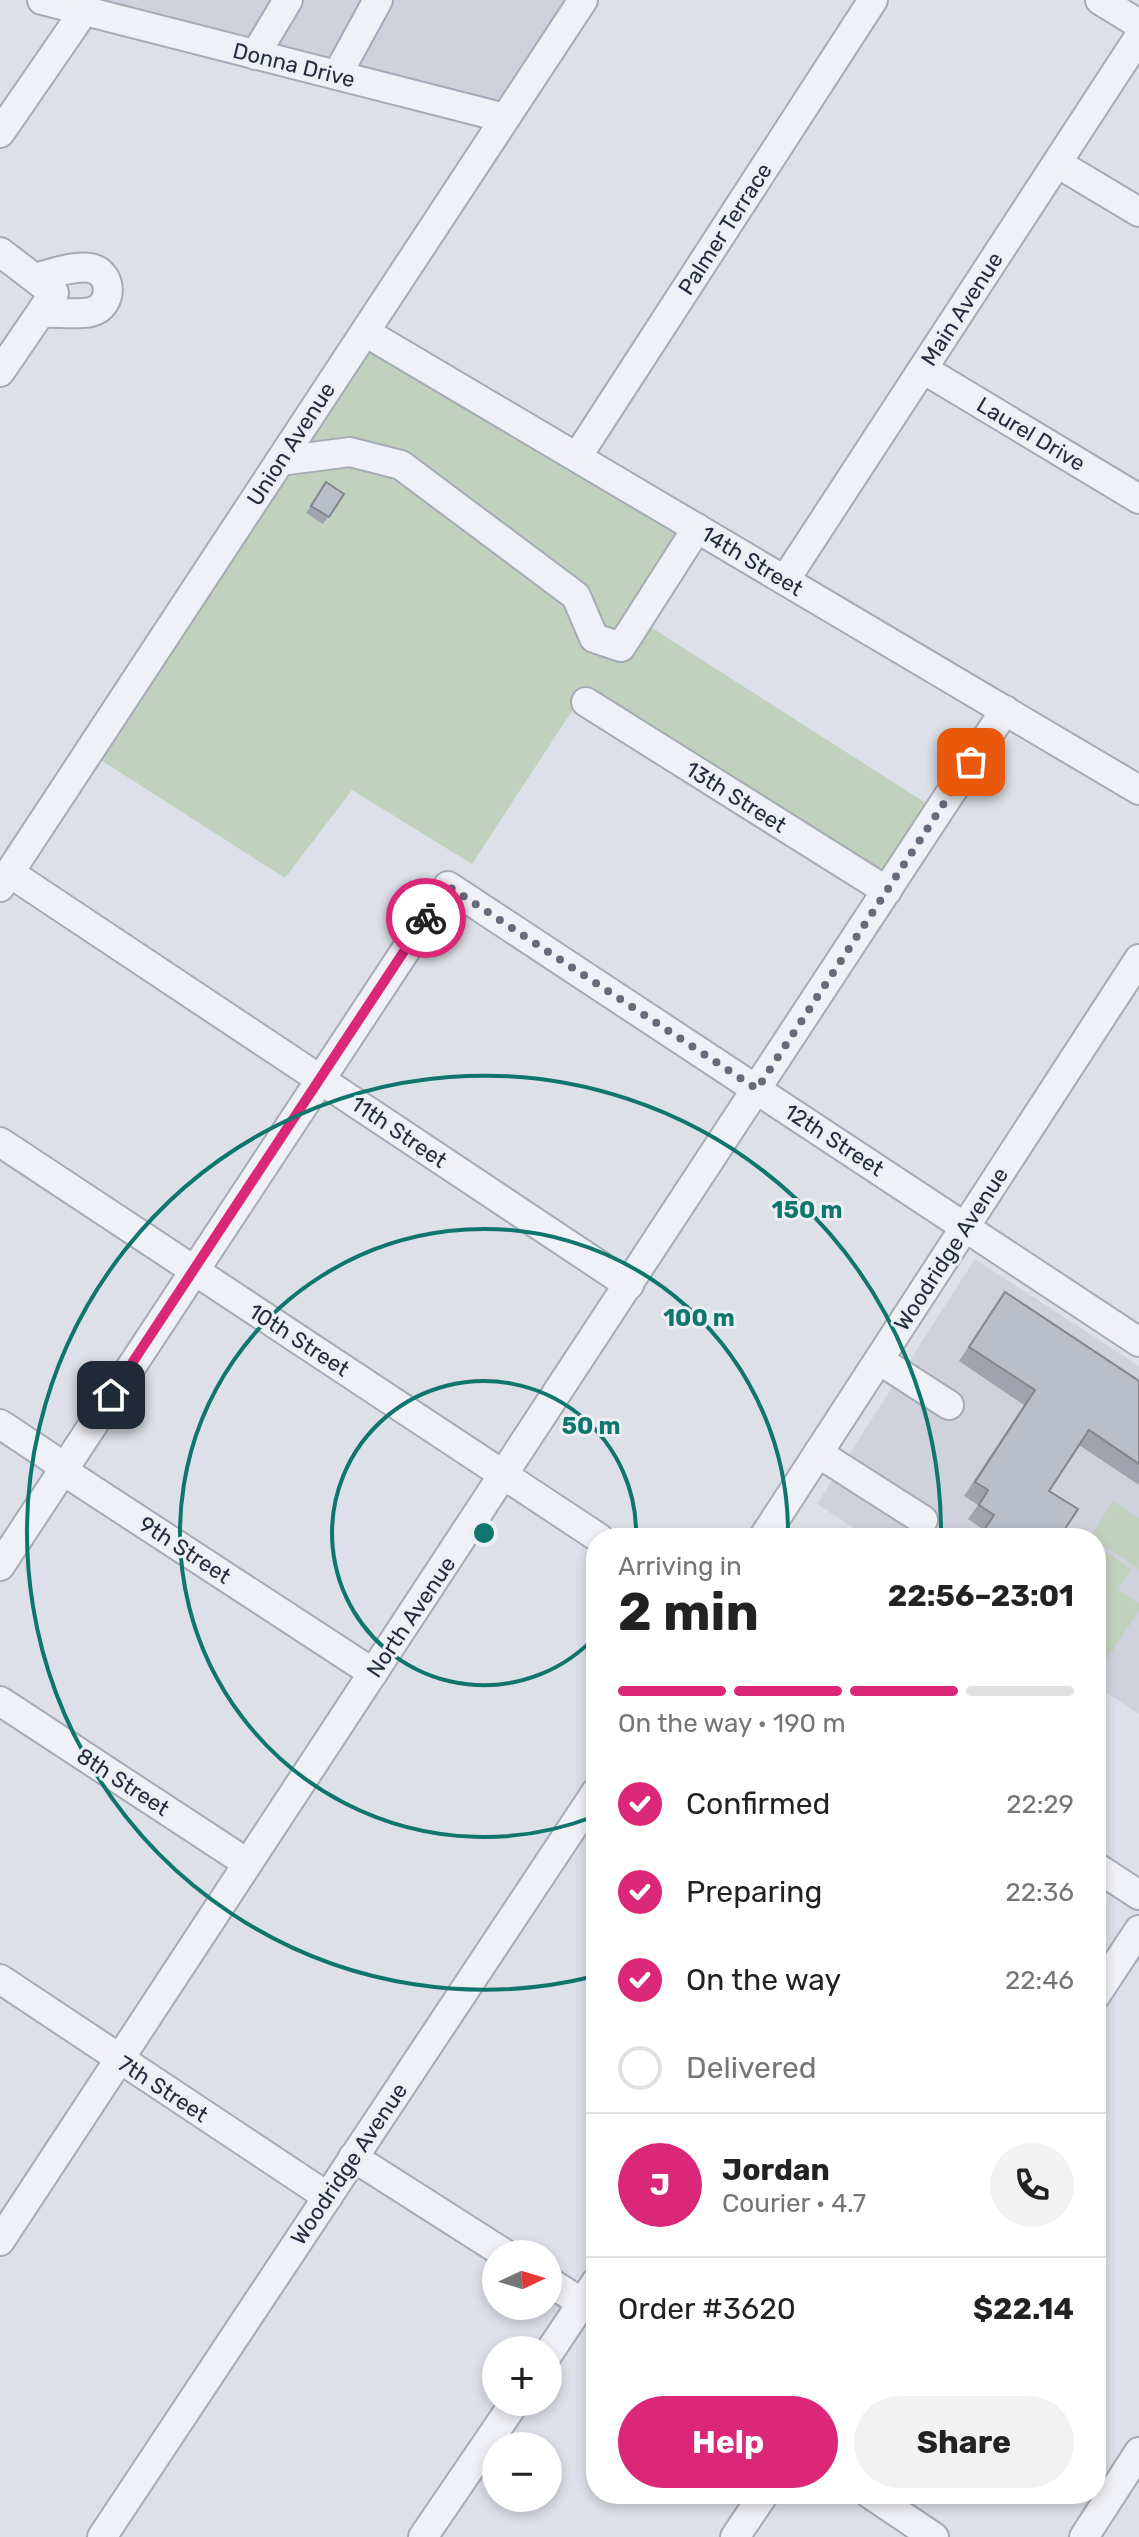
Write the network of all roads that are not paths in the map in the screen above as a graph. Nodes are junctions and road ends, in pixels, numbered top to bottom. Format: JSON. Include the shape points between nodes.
{"nodes":[{"id":1,"x":42,"y":0,"type":"edge"},
{"id":2,"x":288,"y":0,"type":"edge"},
{"id":3,"x":378,"y":0,"type":"edge"},
{"id":4,"x":583,"y":0,"type":"edge"},
{"id":5,"x":873,"y":0,"type":"edge"},
{"id":6,"x":1100,"y":0,"type":"edge"},
{"id":7,"x":84,"y":11,"type":"junction"},
{"id":8,"x":140,"y":12,"type":"edge"},
{"id":9,"x":1139,"y":24,"type":"edge"},
{"id":10,"x":1139,"y":37,"type":"edge"},
{"id":11,"x":255,"y":55,"type":"junction"},
{"id":12,"x":337,"y":75,"type":"junction"},
{"id":13,"x":505,"y":118,"type":"junction"},
{"id":14,"x":0,"y":133,"type":"edge"},
{"id":15,"x":1057,"y":163,"type":"junction"},
{"id":16,"x":1139,"y":212,"type":"edge"},
{"id":17,"x":0,"y":252,"type":"edge"},
{"id":18,"x":35,"y":278,"type":"junction"},
{"id":19,"x":41,"y":313,"type":"junction"},
{"id":20,"x":365,"y":332,"type":"junction"},
{"id":21,"x":923,"y":369,"type":"junction"},
{"id":22,"x":0,"y":372,"type":"edge"},
{"id":23,"x":577,"y":457,"type":"junction"},
{"id":24,"x":280,"y":461,"type":"junction"},
{"id":25,"x":1139,"y":499,"type":"edge"},
{"id":26,"x":697,"y":528,"type":"junction"},
{"id":27,"x":785,"y":580,"type":"junction"},
{"id":28,"x":586,"y":702,"type":"dead end"},
{"id":29,"x":1005,"y":710,"type":"junction"},
{"id":30,"x":1139,"y":790,"type":"edge"},
{"id":31,"x":5,"y":880,"type":"edge"},
{"id":32,"x":887,"y":891,"type":"junction"},
{"id":33,"x":1139,"y":959,"type":"edge"},
{"id":34,"x":320,"y":1079,"type":"junction"},
{"id":35,"x":757,"y":1089,"type":"junction"},
{"id":36,"x":0,"y":1142,"type":"edge"},
{"id":37,"x":965,"y":1227,"type":"junction"},
{"id":38,"x":193,"y":1270,"type":"junction"},
{"id":39,"x":629,"y":1285,"type":"junction"},
{"id":40,"x":1139,"y":1342,"type":"edge"},
{"id":41,"x":879,"y":1360,"type":"junction"},
{"id":42,"x":949,"y":1405,"type":"dead end"},
{"id":43,"x":0,"y":1424,"type":"edge"},
{"id":44,"x":818,"y":1453,"type":"junction"},
{"id":45,"x":62,"y":1470,"type":"junction"},
{"id":46,"x":504,"y":1476,"type":"junction"},
{"id":47,"x":923,"y":1520,"type":"dead end"},
{"id":48,"x":769,"y":1528,"type":"edge"},
{"id":49,"x":586,"y":1530,"type":"edge"},
{"id":50,"x":0,"y":1566,"type":"edge"},
{"id":51,"x":373,"y":1673,"type":"junction"},
{"id":52,"x":0,"y":1701,"type":"edge"},
{"id":53,"x":586,"y":1807,"type":"edge"},
{"id":54,"x":247,"y":1863,"type":"junction"},
{"id":55,"x":1106,"y":1874,"type":"edge"},
{"id":56,"x":1139,"y":1895,"type":"edge"},
{"id":57,"x":1139,"y":1930,"type":"edge"},
{"id":58,"x":0,"y":1979,"type":"edge"},
{"id":59,"x":1106,"y":1980,"type":"edge"},
{"id":60,"x":119,"y":2059,"type":"junction"},
{"id":61,"x":353,"y":2157,"type":"junction"},
{"id":62,"x":328,"y":2197,"type":"junction"},
{"id":63,"x":483,"y":2240,"type":"edge"},
{"id":64,"x":0,"y":2241,"type":"edge"},
{"id":65,"x":562,"y":2287,"type":"edge"},
{"id":66,"x":586,"y":2297,"type":"edge"},
{"id":67,"x":586,"y":2305,"type":"edge"},
{"id":68,"x":562,"y":2336,"type":"edge"},
{"id":69,"x":505,"y":2416,"type":"edge"},
{"id":70,"x":1139,"y":2452,"type":"edge"},
{"id":71,"x":1106,"y":2503,"type":"edge"},
{"id":72,"x":757,"y":2504,"type":"edge"},
{"id":73,"x":885,"y":2504,"type":"edge"},
{"id":74,"x":1105,"y":2504,"type":"edge"},
{"id":75,"x":102,"y":2537,"type":"edge"},
{"id":76,"x":423,"y":2537,"type":"edge"},
{"id":77,"x":735,"y":2537,"type":"edge"},
{"id":78,"x":934,"y":2537,"type":"edge"},
{"id":79,"x":1084,"y":2537,"type":"edge"}],
"edges":[{"from":1,"to":7,"type":"street","name":"Donna Drive"},
{"from":2,"to":11,"type":"street"},
{"from":3,"to":12,"type":"street"},
{"from":4,"to":13,"type":"street","name":"Union Avenue"},
{"from":5,"to":23,"type":"street","name":"Palmer Terrace"},
{"from":6,"to":9,"type":"street"},
{"from":7,"to":8,"type":"street","name":"Donna Drive"},
{"from":7,"to":14,"type":"street"},
{"from":8,"to":11,"type":"street","name":"Donna Drive"},
{"from":10,"to":15,"type":"street","name":"Main Avenue"},
{"from":11,"to":12,"type":"street","name":"Donna Drive"},
{"from":12,"to":13,"type":"street","name":"Donna Drive"},
{"from":13,"to":20,"type":"street","name":"Union Avenue"},
{"from":15,"to":16,"type":"street"},
{"from":15,"to":21,"type":"street","name":"Main Avenue"},
{"from":17,"to":18,"type":"street"},
{"from":18,"to":19,"type":"street","via":[[54,293]]},
{"from":18,"to":19,"type":"street","via":[[88,267],[99,270],[109,287],[101,306],[92,312]]},
{"from":19,"to":22,"type":"street"},
{"from":20,"to":23,"type":"street","name":"14th Street"},
{"from":20,"to":24,"type":"street","name":"Union Avenue"},
{"from":21,"to":25,"type":"street","name":"Laurel Drive"},
{"from":21,"to":27,"type":"street","name":"Main Avenue"},
{"from":23,"to":26,"type":"street","name":"14th Street"},
{"from":24,"to":26,"type":"street","via":[[350,452],[401,465],[576,596],[594,638],[621,647]]},
{"from":24,"to":31,"type":"street","name":"Union Avenue"},
{"from":26,"to":27,"type":"street","name":"14th Street"},
{"from":27,"to":29,"type":"street","name":"14th Street"},
{"from":28,"to":32,"type":"street","name":"13th Street"},
{"from":29,"to":30,"type":"street","name":"14th Street"},
{"from":29,"to":32,"type":"street","name":"North Avenue"},
{"from":31,"to":34,"type":"street","name":"11th Street"},
{"from":32,"to":35,"type":"street","name":"North Avenue"},
{"from":33,"to":37,"type":"street","name":"Woodridge Avenue"},
{"from":34,"to":35,"type":"street","name":"12th Street","via":[[448,886]]},
{"from":34,"to":38,"type":"street"},
{"from":34,"to":39,"type":"street","name":"11th Street"},
{"from":35,"to":37,"type":"street","name":"12th Street"},
{"from":35,"to":39,"type":"street","name":"North Avenue"},
{"from":36,"to":38,"type":"street","name":"10th Street"},
{"from":37,"to":40,"type":"street","name":"12th Street"},
{"from":37,"to":41,"type":"street","name":"Woodridge Avenue"},
{"from":38,"to":45,"type":"street"},
{"from":38,"to":46,"type":"street","name":"10th Street"},
{"from":39,"to":46,"type":"street","name":"North Avenue"},
{"from":41,"to":42,"type":"street"},
{"from":41,"to":44,"type":"street","name":"Woodridge Avenue"},
{"from":43,"to":45,"type":"street","name":"9th Street"},
{"from":44,"to":47,"type":"street"},
{"from":44,"to":48,"type":"street","name":"Woodridge Avenue"},
{"from":45,"to":50,"type":"street"},
{"from":45,"to":51,"type":"street","name":"9th Street"},
{"from":46,"to":49,"type":"street","name":"10th Street"},
{"from":46,"to":51,"type":"street","name":"North Avenue"},
{"from":51,"to":54,"type":"street","name":"North Avenue"},
{"from":52,"to":54,"type":"street","name":"8th Street"},
{"from":53,"to":61,"type":"street","name":"Woodridge Avenue"},
{"from":54,"to":60,"type":"street","name":"North Avenue"},
{"from":55,"to":56,"type":"street"},
{"from":57,"to":59,"type":"street"},
{"from":58,"to":60,"type":"street","name":"7th Street"},
{"from":60,"to":62,"type":"street","name":"7th Street"},
{"from":60,"to":64,"type":"street","name":"North Avenue"},
{"from":61,"to":62,"type":"street","name":"Woodridge Avenue"},
{"from":61,"to":63,"type":"street"},
{"from":62,"to":75,"type":"street","name":"Woodridge Avenue"},
{"from":65,"to":66,"type":"street"},
{"from":67,"to":68,"type":"street"},
{"from":69,"to":76,"type":"street"},
{"from":70,"to":71,"type":"street"},
{"from":72,"to":77,"type":"street"},
{"from":73,"to":78,"type":"street"},
{"from":74,"to":79,"type":"street"}]}
